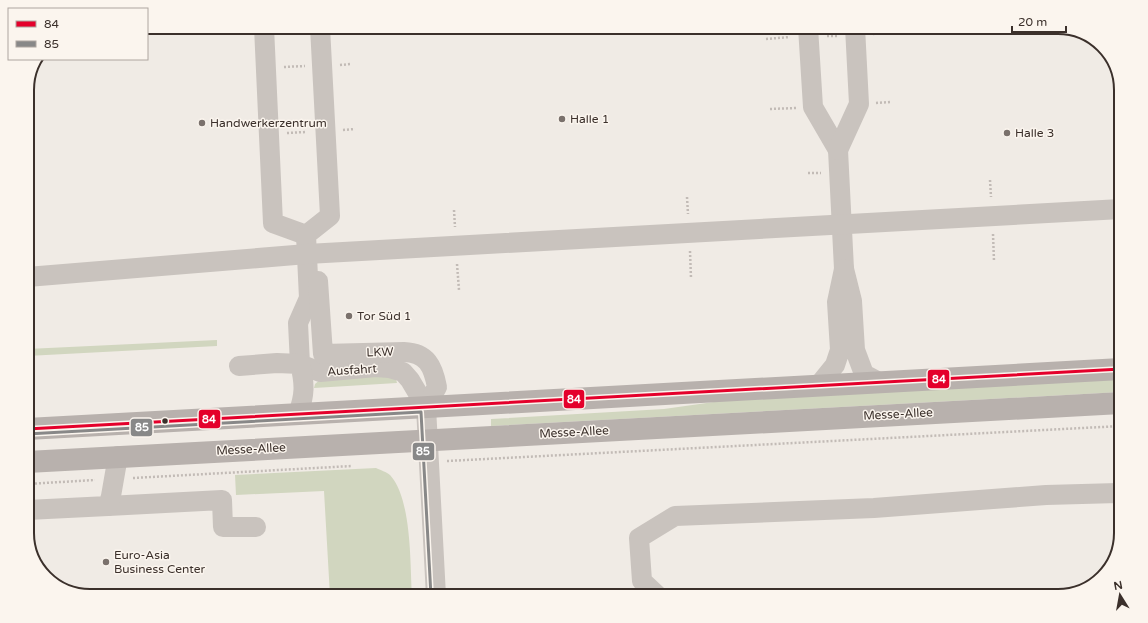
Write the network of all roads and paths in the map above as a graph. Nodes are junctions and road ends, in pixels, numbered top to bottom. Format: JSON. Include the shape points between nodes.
{"nodes":[{"id":1,"x":264,"y":34,"type":"edge"},
{"id":2,"x":320,"y":34,"type":"edge"},
{"id":3,"x":808,"y":34,"type":"edge"},
{"id":4,"x":855,"y":34,"type":"edge"},
{"id":5,"x":838,"y":150,"type":"junction"},
{"id":6,"x":1114,"y":209,"type":"edge"},
{"id":7,"x":843,"y":225,"type":"junction"},
{"id":8,"x":309,"y":247,"type":"junction"},
{"id":9,"x":844,"y":270,"type":"junction"},
{"id":10,"x":34,"y":276,"type":"edge"},
{"id":11,"x":300,"y":364,"type":"junction"},
{"id":12,"x":239,"y":366,"type":"dead end"},
{"id":13,"x":1114,"y":369,"type":"edge"},
{"id":14,"x":879,"y":382,"type":"junction"},
{"id":15,"x":818,"y":386,"type":"junction"},
{"id":16,"x":1114,"y":403,"type":"edge"},
{"id":17,"x":426,"y":407,"type":"junction"},
{"id":18,"x":298,"y":414,"type":"junction"},
{"id":19,"x":1114,"y":426,"type":"edge"},
{"id":20,"x":34,"y":429,"type":"edge"},
{"id":21,"x":428,"y":440,"type":"junction"},
{"id":22,"x":118,"y":456,"type":"junction"},
{"id":23,"x":34,"y":462,"type":"edge"},
{"id":24,"x":429,"y":462,"type":"junction"},
{"id":25,"x":358,"y":466,"type":"dead end"},
{"id":26,"x":114,"y":479,"type":"junction"},
{"id":27,"x":34,"y":484,"type":"edge"},
{"id":28,"x":1114,"y":493,"type":"edge"},
{"id":29,"x":108,"y":506,"type":"junction"},
{"id":30,"x":34,"y":510,"type":"edge"},
{"id":31,"x":256,"y":527,"type":"dead end"},
{"id":32,"x":436,"y":589,"type":"edge"},
{"id":33,"x":651,"y":589,"type":"edge"}],
"edges":[{"from":1,"to":8,"type":"street","via":[[273,223]]},
{"from":2,"to":8,"type":"street","via":[[330,216]]},
{"from":3,"to":5,"type":"street","via":[[813,107]]},
{"from":4,"to":5,"type":"street","via":[[859,104]]},
{"from":5,"to":7,"type":"street"},
{"from":6,"to":7,"type":"street"},
{"from":7,"to":8,"type":"street"},
{"from":7,"to":9,"type":"street"},
{"from":8,"to":10,"type":"street"},
{"from":8,"to":11,"type":"street","via":[[309,298],[298,322]]},
{"from":8,"to":17,"type":"street","name":"LKW","via":[[320,311],[323,354],[412,352],[420,355],[434,372],[437,387]]},
{"from":9,"to":14,"type":"street","via":[[852,302],[854,350],[864,374]]},
{"from":9,"to":15,"type":"street","via":[[837,302],[840,350],[835,366]]},
{"from":11,"to":12,"type":"street","name":"Ausfahrt"},
{"from":11,"to":17,"type":"street","name":"Ausfahrt","via":[[320,372],[376,367],[403,372]]},
{"from":11,"to":18,"type":"street","via":[[304,394]]},
{"from":13,"to":14,"type":"main road"},
{"from":14,"to":15,"type":"main road"},
{"from":15,"to":17,"type":"main road"},
{"from":16,"to":21,"type":"main road","name":"Messe-Allee"},
{"from":17,"to":18,"type":"main road"},
{"from":17,"to":21,"type":"street"},
{"from":18,"to":20,"type":"main road"},
{"from":19,"to":24,"type":"path"},
{"from":21,"to":22,"type":"main road","name":"Messe-Allee"},
{"from":21,"to":24,"type":"street"},
{"from":22,"to":23,"type":"main road","name":"Messe-Allee"},
{"from":22,"to":26,"type":"street"},
{"from":24,"to":32,"type":"street"},
{"from":25,"to":26,"type":"path"},
{"from":26,"to":27,"type":"path"},
{"from":26,"to":29,"type":"street"},
{"from":28,"to":33,"type":"street","via":[[1046,495],[874,508],[675,516],[639,538],[642,581]]},
{"from":29,"to":30,"type":"street"},
{"from":29,"to":31,"type":"street","via":[[222,500],[223,527]]}]}
